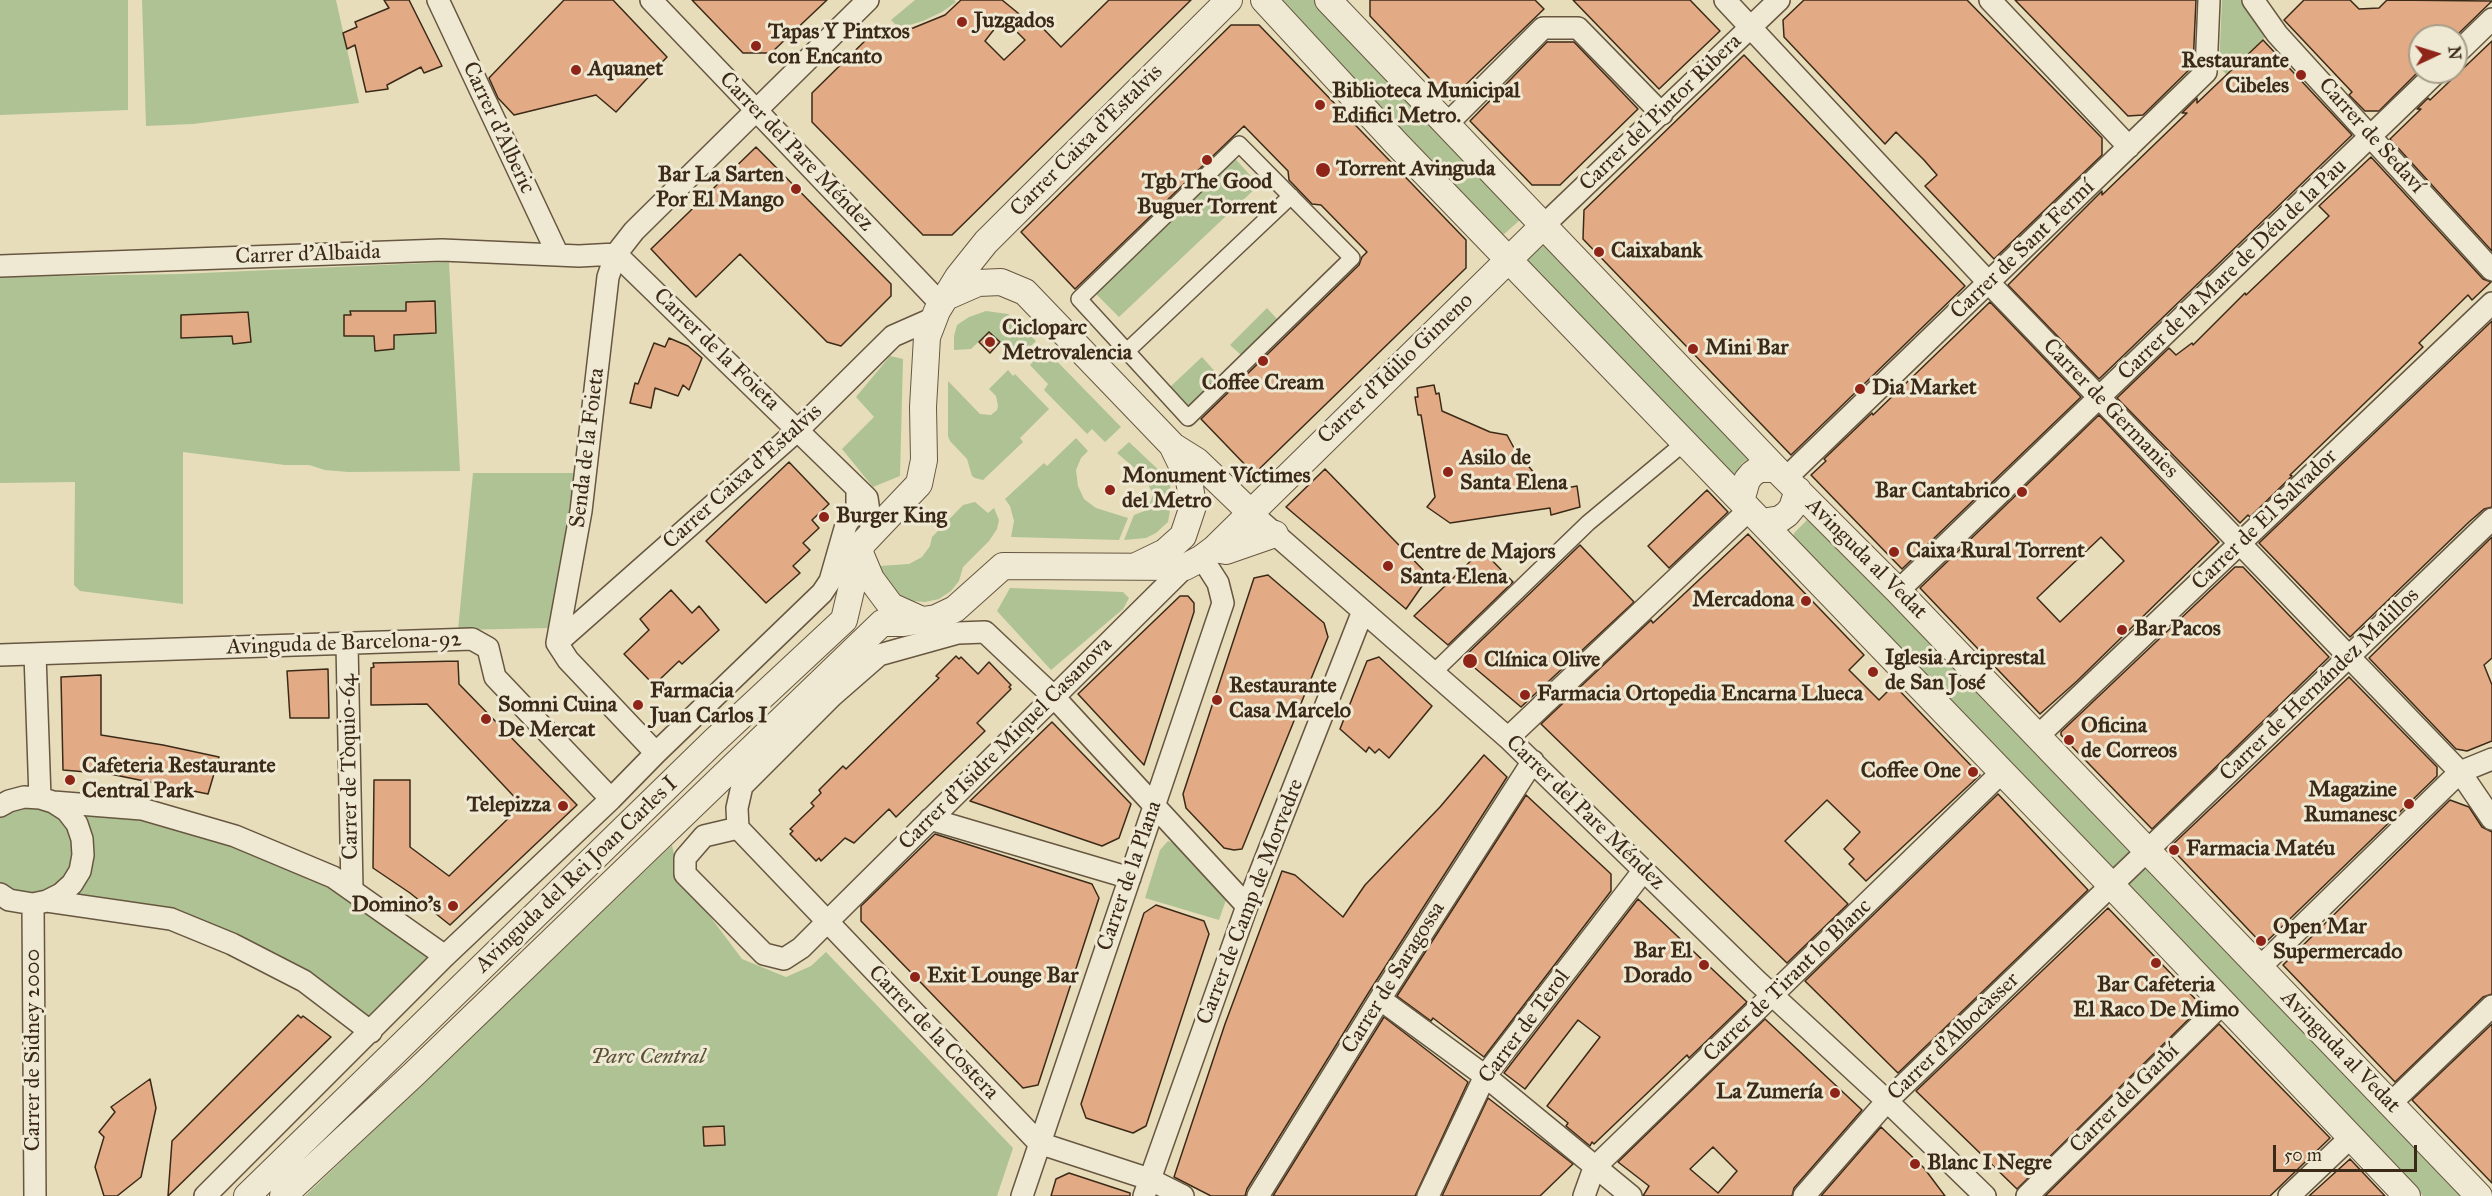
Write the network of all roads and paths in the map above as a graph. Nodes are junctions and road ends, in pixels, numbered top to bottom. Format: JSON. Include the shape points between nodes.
{"nodes":[{"id":1,"x":438,"y":0,"type":"edge"},
{"id":2,"x":651,"y":0,"type":"edge"},
{"id":3,"x":1229,"y":0,"type":"edge"},
{"id":4,"x":1264,"y":0,"type":"edge"},
{"id":5,"x":1725,"y":0,"type":"edge"},
{"id":6,"x":1779,"y":0,"type":"edge"},
{"id":7,"x":1990,"y":0,"type":"edge"},
{"id":8,"x":2209,"y":0,"type":"edge"},
{"id":9,"x":2253,"y":0,"type":"edge"},
{"id":10,"x":1332,"y":1,"type":"edge"},
{"id":11,"x":862,"y":2,"type":"edge"},
{"id":12,"x":2492,"y":19,"type":"edge"},
{"id":13,"x":1751,"y":27,"type":"junction"},
{"id":14,"x":2468,"y":42,"type":"edge"},
{"id":15,"x":2425,"y":84,"type":"edge"},
{"id":16,"x":757,"y":110,"type":"junction"},
{"id":17,"x":1662,"y":114,"type":"junction"},
{"id":18,"x":1446,"y":125,"type":"junction"},
{"id":19,"x":2371,"y":136,"type":"junction"},
{"id":20,"x":2129,"y":147,"type":"junction"},
{"id":21,"x":1291,"y":196,"type":"junction"},
{"id":22,"x":1543,"y":226,"type":"junction"},
{"id":23,"x":616,"y":254,"type":"junction"},
{"id":24,"x":558,"y":255,"type":"junction"},
{"id":25,"x":1510,"y":259,"type":"junction"},
{"id":26,"x":0,"y":266,"type":"edge"},
{"id":27,"x":2492,"y":270,"type":"edge"},
{"id":28,"x":1989,"y":283,"type":"junction"},
{"id":29,"x":2492,"y":303,"type":"edge"},
{"id":30,"x":940,"y":307,"type":"junction"},
{"id":31,"x":1127,"y":351,"type":"junction"},
{"id":32,"x":2099,"y":398,"type":"junction"},
{"id":33,"x":798,"y":430,"type":"junction"},
{"id":34,"x":1684,"y":443,"type":"junction"},
{"id":35,"x":1172,"y":446,"type":"junction"},
{"id":36,"x":1787,"y":479,"type":"junction"},
{"id":37,"x":857,"y":489,"type":"junction"},
{"id":38,"x":1751,"y":511,"type":"junction"},
{"id":39,"x":1250,"y":512,"type":"junction"},
{"id":40,"x":2492,"y":519,"type":"edge"},
{"id":41,"x":1275,"y":534,"type":"junction"},
{"id":42,"x":2240,"y":544,"type":"junction"},
{"id":43,"x":863,"y":550,"type":"junction"},
{"id":44,"x":1200,"y":558,"type":"junction"},
{"id":45,"x":1131,"y":568,"type":"junction"},
{"id":46,"x":830,"y":581,"type":"junction"},
{"id":47,"x":979,"y":588,"type":"junction"},
{"id":48,"x":1898,"y":591,"type":"junction"},
{"id":49,"x":1363,"y":611,"type":"junction"},
{"id":50,"x":923,"y":620,"type":"junction"},
{"id":51,"x":557,"y":643,"type":"junction"},
{"id":52,"x":347,"y":644,"type":"junction"},
{"id":53,"x":35,"y":654,"type":"junction"},
{"id":54,"x":0,"y":655,"type":"edge"},
{"id":55,"x":879,"y":655,"type":"junction"},
{"id":56,"x":2349,"y":657,"type":"junction"},
{"id":57,"x":1434,"y":672,"type":"junction"},
{"id":58,"x":1054,"y":697,"type":"junction"},
{"id":59,"x":2038,"y":736,"type":"junction"},
{"id":60,"x":1508,"y":738,"type":"junction"},
{"id":61,"x":656,"y":753,"type":"junction"},
{"id":62,"x":2492,"y":759,"type":"edge"},
{"id":63,"x":1533,"y":762,"type":"junction"},
{"id":64,"x":2002,"y":772,"type":"junction"},
{"id":65,"x":2460,"y":772,"type":"junction"},
{"id":66,"x":611,"y":799,"type":"junction"},
{"id":67,"x":47,"y":800,"type":"junction"},
{"id":68,"x":3,"y":803,"type":"edge"},
{"id":69,"x":1154,"y":806,"type":"junction"},
{"id":70,"x":930,"y":819,"type":"junction"},
{"id":71,"x":2492,"y":819,"type":"edge"},
{"id":72,"x":738,"y":828,"type":"junction"},
{"id":73,"x":2147,"y":851,"type":"junction"},
{"id":74,"x":1644,"y":870,"type":"junction"},
{"id":75,"x":1130,"y":878,"type":"junction"},
{"id":76,"x":2112,"y":886,"type":"junction"},
{"id":77,"x":352,"y":889,"type":"junction"},
{"id":78,"x":3,"y":899,"type":"edge"},
{"id":79,"x":40,"y":903,"type":"junction"},
{"id":80,"x":1247,"y":906,"type":"junction"},
{"id":81,"x":827,"y":922,"type":"junction"},
{"id":82,"x":445,"y":956,"type":"junction"},
{"id":83,"x":2259,"y":968,"type":"junction"},
{"id":84,"x":1773,"y":995,"type":"junction"},
{"id":85,"x":1380,"y":999,"type":"junction"},
{"id":86,"x":2223,"y":1003,"type":"junction"},
{"id":87,"x":2492,"y":1006,"type":"edge"},
{"id":88,"x":371,"y":1032,"type":"junction"},
{"id":89,"x":1485,"y":1076,"type":"junction"},
{"id":90,"x":1887,"y":1101,"type":"junction"},
{"id":91,"x":2390,"y":1104,"type":"junction"},
{"id":92,"x":2351,"y":1137,"type":"junction"},
{"id":93,"x":1039,"y":1143,"type":"junction"},
{"id":94,"x":1594,"y":1168,"type":"junction"},
{"id":95,"x":1146,"y":1188,"type":"edge"},
{"id":96,"x":35,"y":1196,"type":"edge"},
{"id":97,"x":206,"y":1196,"type":"edge"},
{"id":98,"x":246,"y":1196,"type":"edge"},
{"id":99,"x":283,"y":1196,"type":"edge"},
{"id":100,"x":1022,"y":1196,"type":"edge"},
{"id":101,"x":1183,"y":1196,"type":"edge"},
{"id":102,"x":1258,"y":1196,"type":"edge"},
{"id":103,"x":1428,"y":1196,"type":"edge"},
{"id":104,"x":1584,"y":1196,"type":"edge"},
{"id":105,"x":1631,"y":1196,"type":"edge"},
{"id":106,"x":1804,"y":1196,"type":"edge"},
{"id":107,"x":1984,"y":1196,"type":"edge"},
{"id":108,"x":2027,"y":1196,"type":"edge"},
{"id":109,"x":2289,"y":1196,"type":"edge"},
{"id":110,"x":2407,"y":1196,"type":"edge"},
{"id":111,"x":2479,"y":1196,"type":"edge"}],
"edges":[{"from":1,"to":24,"type":"street","name":"Carrer d'Alberic"},
{"from":2,"to":16,"type":"street","name":"Carrer del Pare Méndez"},
{"from":3,"to":30,"type":"street","name":"Carrer Caixa d'Estalvis","via":[[986,242]]},
{"from":4,"to":25,"type":"street"},
{"from":5,"to":13,"type":"street","name":"Carrer de Germanies"},
{"from":6,"to":13,"type":"street","name":"Carrer del Pintor Ribera"},
{"from":7,"to":20,"type":"street"},
{"from":8,"to":20,"type":"street","name":"Carrer de Sant Fermí","via":[[2206,72]]},
{"from":9,"to":19,"type":"street","name":"Carrer de Sedaví","via":[[2277,34]]},
{"from":10,"to":18,"type":"street","name":"Avinguda al Vedat"},
{"from":11,"to":16,"type":"street"},
{"from":12,"to":14,"type":"street"},
{"from":13,"to":17,"type":"street","name":"Carrer del Pintor Ribera"},
{"from":13,"to":28,"type":"street","name":"Carrer de Germanies"},
{"from":15,"to":19,"type":"street","name":"Carrer de la Mare de Déu de la Pau"},
{"from":16,"to":23,"type":"street","via":[[634,231]]},
{"from":16,"to":30,"type":"street","name":"Carrer del Pare Méndez"},
{"from":17,"to":18,"type":"street","via":[[1578,28],[1543,28]]},
{"from":17,"to":22,"type":"street","name":"Carrer del Pintor Ribera"},
{"from":18,"to":22,"type":"street","name":"Avinguda al Vedat"},
{"from":19,"to":27,"type":"street","name":"Carrer de Sedaví"},
{"from":19,"to":32,"type":"street","name":"Carrer de la Mare de Déu de la Pau"},
{"from":20,"to":28,"type":"street","name":"Carrer de Sant Fermí"},
{"from":21,"to":31,"type":"street"},
{"from":21,"to":31,"type":"street","via":[[1239,144],[1079,299]]},
{"from":21,"to":31,"type":"street","via":[[1352,258],[1188,418]]},
{"from":22,"to":25,"type":"street","name":"Carrer d'Idilio Gimeno"},
{"from":22,"to":36,"type":"street","name":"Avinguda al Vedat"},
{"from":23,"to":24,"type":"street","name":"Carrer d'Albaida"},
{"from":23,"to":33,"type":"street","name":"Carrer de la Foieta"},
{"from":23,"to":51,"type":"street","name":"Senda de la Foieta","via":[[608,278],[585,484]]},
{"from":24,"to":26,"type":"street","name":"Carrer d'Albaida","via":[[442,250]]},
{"from":25,"to":34,"type":"street"},
{"from":25,"to":39,"type":"street","name":"Carrer d'Idilio Gimeno"},
{"from":28,"to":32,"type":"street","name":"Carrer de Germanies"},
{"from":28,"to":36,"type":"street","name":"Carrer de Sant Fermí"},
{"from":29,"to":42,"type":"street","name":"Carrer de El Salvador"},
{"from":30,"to":33,"type":"street","name":"Carrer Caixa d'Estalvis","via":[[893,336]]},
{"from":30,"to":35,"type":"street","name":"Carrer del Pare Méndez","via":[[978,283],[1001,282],[1025,292]]},
{"from":30,"to":43,"type":"street","name":"Carrer Caixa d'Estalvis","via":[[927,337],[924,460],[919,484],[886,517]]},
{"from":32,"to":42,"type":"street","name":"Carrer de Germanies"},
{"from":32,"to":48,"type":"street","name":"Carrer de la Mare de Déu de la Pau"},
{"from":33,"to":37,"type":"street","name":"Carrer de la Foieta"},
{"from":33,"to":51,"type":"street","name":"Carrer Caixa d'Estalvis"},
{"from":34,"to":38,"type":"street"},
{"from":34,"to":57,"type":"street","via":[[1588,523]]},
{"from":35,"to":39,"type":"street","name":"Carrer del Pare Méndez","via":[[1197,461]]},
{"from":35,"to":45,"type":"street","name":"Carrer del Pare Méndez","via":[[1189,480],[1193,506],[1183,536],[1165,552]]},
{"from":36,"to":38,"type":"street","via":[[1792,508],[1787,514],[1780,519]]},
{"from":36,"to":38,"type":"street","via":[[1759,469],[1752,474],[1747,480]]},
{"from":36,"to":48,"type":"street","name":"Avinguda al Vedat"},
{"from":37,"to":43,"type":"street","name":"Carrer de la Foieta","via":[[867,498]]},
{"from":37,"to":46,"type":"street","name":"Avinguda del Rei Joan Carles I","via":[[857,508],[846,525]]},
{"from":38,"to":60,"type":"street"},
{"from":38,"to":64,"type":"street"},
{"from":39,"to":41,"type":"street","name":"Carrer del Pare Méndez"},
{"from":39,"to":44,"type":"street"},
{"from":40,"to":56,"type":"street","name":"Carrer de Hernández Malillos"},
{"from":41,"to":44,"type":"street","name":"Avinguda del Rei Joan Carles I"},
{"from":41,"to":49,"type":"street","name":"Carrer del Pare Méndez"},
{"from":42,"to":56,"type":"street","name":"Carrer de Germanies"},
{"from":42,"to":59,"type":"street","name":"Carrer de El Salvador"},
{"from":43,"to":46,"type":"street","name":"Avinguda del Rei Joan Carles I"},
{"from":43,"to":50,"type":"street","via":[[871,579],[891,606]]},
{"from":43,"to":98,"type":"street","name":"Avinguda del Rei Joan Carles I","via":[[844,620],[713,742]]},
{"from":44,"to":45,"type":"street","name":"Avinguda del Rei Joan Carles I"},
{"from":44,"to":58,"type":"street","name":"Carrer d'Isidre Miquel Casanova"},
{"from":44,"to":69,"type":"street","name":"Carrer de la Plana","via":[[1218,583],[1223,603]]},
{"from":45,"to":47,"type":"street","name":"Avinguda del Rei Joan Carles I","via":[[1003,566]]},
{"from":46,"to":61,"type":"street","name":"Avinguda del Rei Joan Carles I"},
{"from":47,"to":50,"type":"street","name":"Avinguda del Rei Joan Carles I","via":[[955,609]]},
{"from":47,"to":55,"type":"street","name":"Avinguda del Rei Joan Carles I","via":[[974,603],[959,620],[898,634]]},
{"from":48,"to":59,"type":"street","name":"Avinguda al Vedat"},
{"from":49,"to":57,"type":"street","name":"Carrer del Pare Méndez"},
{"from":49,"to":80,"type":"street","name":"Carrer de Camp de Morvedre"},
{"from":50,"to":99,"type":"street","name":"Avinguda del Rei Joan Carles I","via":[[882,623]]},
{"from":51,"to":61,"type":"street","via":[[568,660]]},
{"from":52,"to":53,"type":"street","name":"Avinguda de Barcelona-92"},
{"from":52,"to":66,"type":"street","name":"Avinguda de Barcelona-92","via":[[472,639],[488,648],[495,677]]},
{"from":52,"to":77,"type":"street","name":"Carrer de Tòquio-64"},
{"from":53,"to":54,"type":"street","name":"Avinguda de Barcelona-92"},
{"from":53,"to":67,"type":"street"},
{"from":55,"to":58,"type":"street","name":"Avinguda del Rei Joan Carles I","via":[[958,633],[985,632]]},
{"from":55,"to":72,"type":"street","name":"Avinguda del Rei Joan Carles I","via":[[742,786]]},
{"from":56,"to":65,"type":"street","name":"Carrer de Germanies"},
{"from":56,"to":73,"type":"street","name":"Carrer de Hernández Malillos"},
{"from":57,"to":60,"type":"street","name":"Carrer del Pare Méndez"},
{"from":58,"to":69,"type":"street"},
{"from":58,"to":70,"type":"street","name":"Carrer d'Isidre Miquel Casanova"},
{"from":59,"to":73,"type":"street","name":"Avinguda al Vedat"},
{"from":60,"to":63,"type":"street","name":"Carrer del Pare Méndez"},
{"from":61,"to":66,"type":"street","name":"Avinguda del Rei Joan Carles I"},
{"from":62,"to":65,"type":"street"},
{"from":63,"to":74,"type":"street","name":"Carrer del Pare Méndez"},
{"from":63,"to":85,"type":"street","name":"Carrer de Saragossa"},
{"from":64,"to":76,"type":"street"},
{"from":64,"to":84,"type":"street","name":"Carrer de Tirant lo Blanc"},
{"from":65,"to":71,"type":"street","name":"Carrer de Germanies"},
{"from":65,"to":83,"type":"street"},
{"from":66,"to":82,"type":"street","name":"Avinguda del Rei Joan Carles I"},
{"from":67,"to":68,"type":"street","via":[[24,797]]},
{"from":67,"to":77,"type":"street","via":[[142,809],[225,833],[333,877]]},
{"from":67,"to":79,"type":"street","via":[[67,811],[77,824],[83,855],[72,884]]},
{"from":69,"to":75,"type":"street","name":"Carrer de la Plana"},
{"from":69,"to":80,"type":"street"},
{"from":70,"to":75,"type":"street"},
{"from":70,"to":81,"type":"street","name":"Carrer d'Isidre Miquel Casanova"},
{"from":72,"to":81,"type":"street","name":"Carrer de la Costera"},
{"from":72,"to":81,"type":"street","via":[[704,836],[686,858],[685,874],[764,954],[784,958],[801,948]]},
{"from":73,"to":76,"type":"street"},
{"from":73,"to":83,"type":"street","name":"Avinguda al Vedat"},
{"from":74,"to":84,"type":"street","name":"Carrer del Pare Méndez"},
{"from":74,"to":89,"type":"street","name":"Carrer de Terol"},
{"from":75,"to":93,"type":"street","name":"Carrer de la Plana"},
{"from":76,"to":86,"type":"street"},
{"from":76,"to":90,"type":"street","name":"Carrer d'Albocàsser"},
{"from":77,"to":82,"type":"street"},
{"from":78,"to":79,"type":"street"},
{"from":79,"to":88,"type":"street","via":[[171,919],[232,944],[304,981]]},
{"from":79,"to":96,"type":"street","name":"Carrer de Sidney 2000"},
{"from":80,"to":95,"type":"street","name":"Carrer de Camp de Morvedre"},
{"from":81,"to":93,"type":"street","name":"Carrer de la Costera"},
{"from":82,"to":88,"type":"street","name":"Avinguda del Rei Joan Carles I"},
{"from":83,"to":91,"type":"street","name":"Avinguda al Vedat"},
{"from":84,"to":90,"type":"street","name":"Carrer del Pare Méndez"},
{"from":84,"to":94,"type":"street","name":"Carrer de Tirant lo Blanc"},
{"from":85,"to":89,"type":"street"},
{"from":85,"to":102,"type":"street","name":"Carrer de Saragossa"},
{"from":86,"to":92,"type":"street"},
{"from":86,"to":108,"type":"street","name":"Carrer del Garbí"},
{"from":87,"to":91,"type":"street"},
{"from":88,"to":97,"type":"street","name":"Avinguda del Rei Joan Carles I"},
{"from":89,"to":94,"type":"street"},
{"from":89,"to":103,"type":"street","name":"Carrer de Terol"},
{"from":90,"to":106,"type":"street","name":"Carrer d'Albocàsser"},
{"from":90,"to":107,"type":"street","name":"Carrer del Pare Méndez"},
{"from":91,"to":111,"type":"street","name":"Avinguda al Vedat"},
{"from":92,"to":109,"type":"street"},
{"from":92,"to":110,"type":"street"},
{"from":93,"to":95,"type":"street"},
{"from":93,"to":100,"type":"street","name":"Carrer de la Plana"},
{"from":94,"to":104,"type":"street","name":"Carrer de Tirant lo Blanc"},
{"from":94,"to":105,"type":"street"},
{"from":95,"to":101,"type":"street"}]}
